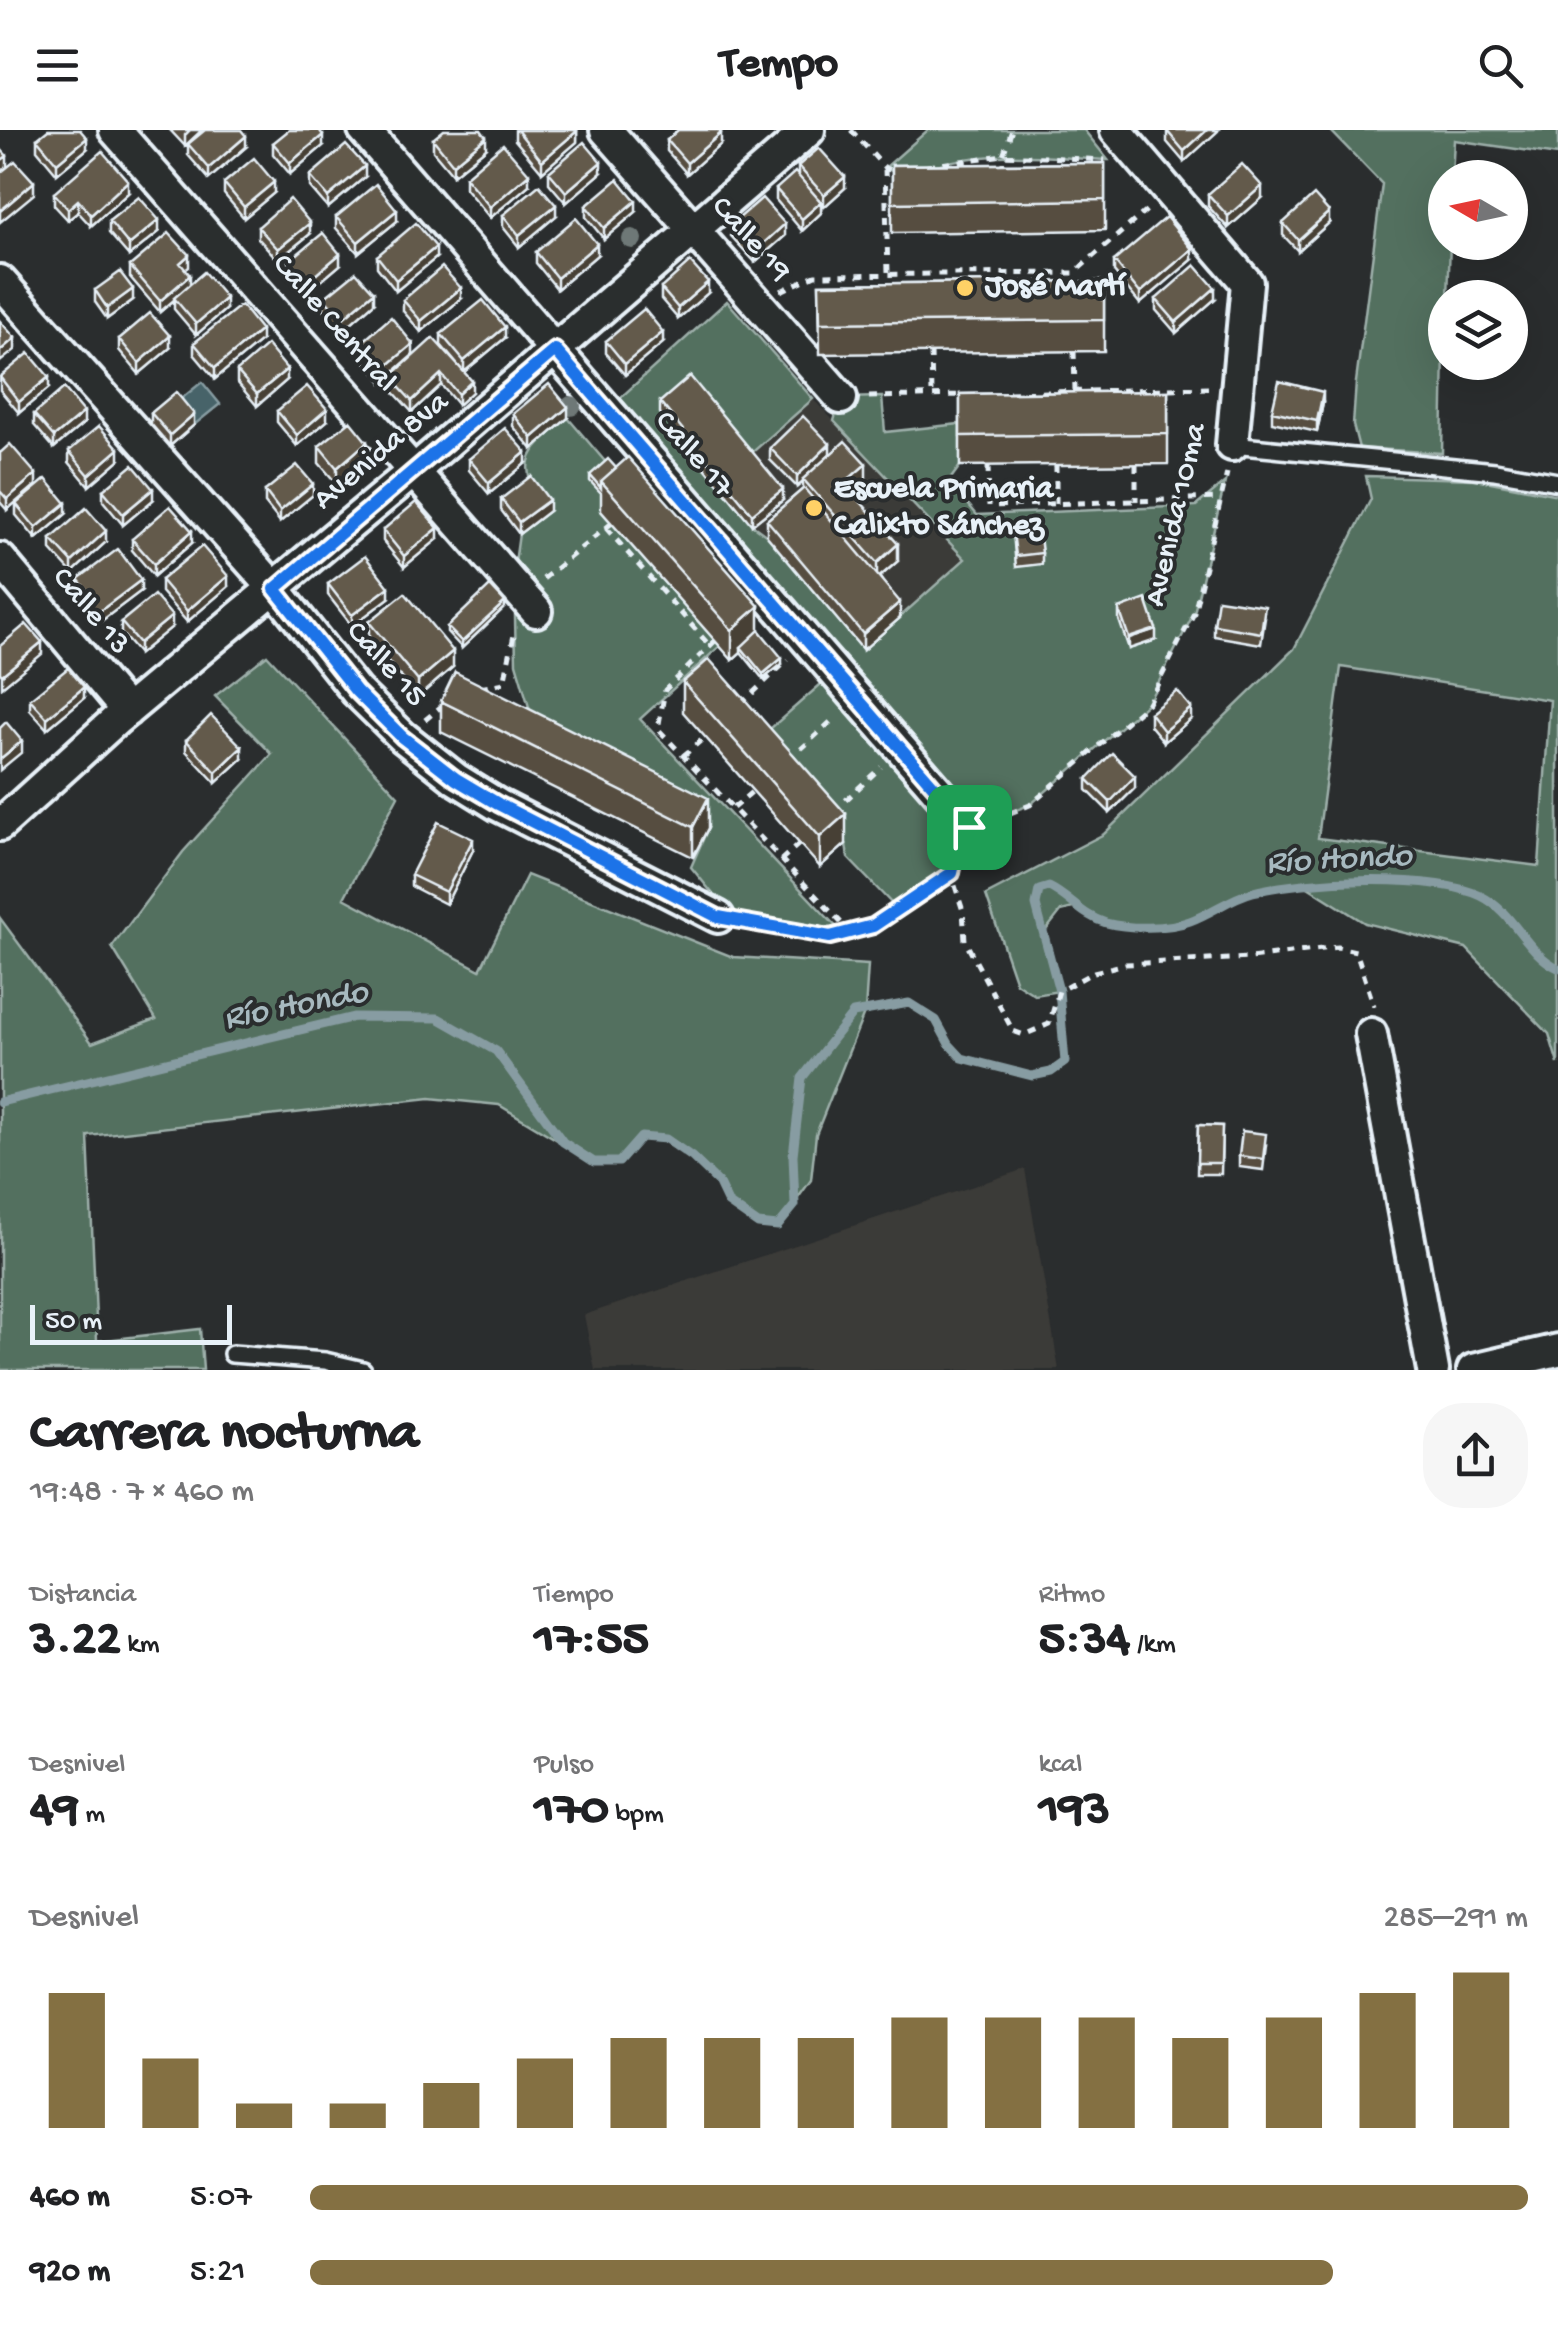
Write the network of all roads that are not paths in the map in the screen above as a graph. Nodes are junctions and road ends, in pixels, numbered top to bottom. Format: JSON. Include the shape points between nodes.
{"nodes":[{"id":1,"x":114,"y":130,"type":"edge"},
{"id":2,"x":364,"y":130,"type":"edge"},
{"id":3,"x":606,"y":130,"type":"edge"},
{"id":4,"x":808,"y":130,"type":"edge"},
{"id":5,"x":1123,"y":138,"type":"edge"},
{"id":6,"x":692,"y":229,"type":"junction"},
{"id":7,"x":0,"y":281,"type":"edge"},
{"id":8,"x":555,"y":350,"type":"junction"},
{"id":9,"x":841,"y":398,"type":"road end"},
{"id":10,"x":1232,"y":446,"type":"joint"},
{"id":11,"x":415,"y":470,"type":"junction"},
{"id":12,"x":1558,"y":482,"type":"edge"},
{"id":13,"x":0,"y":558,"type":"edge"},
{"id":14,"x":275,"y":589,"type":"junction"},
{"id":15,"x":530,"y":603,"type":"road end"},
{"id":16,"x":127,"y":710,"type":"junction"},
{"id":17,"x":0,"y":825,"type":"edge"},
{"id":18,"x":969,"y":827,"type":"road end"},
{"id":19,"x":718,"y":917,"type":"road end"},
{"id":20,"x":1371,"y":1034,"type":"road end"},
{"id":21,"x":1558,"y":1350,"type":"edge"},
{"id":22,"x":232,"y":1354,"type":"dead end"},
{"id":23,"x":362,"y":1370,"type":"edge"},
{"id":24,"x":1433,"y":1370,"type":"edge"},
{"id":25,"x":1474,"y":1370,"type":"edge"}],
"edges":[{"from":1,"to":11,"type":"street","name":"Calle Central"},
{"from":2,"to":8,"type":"street","name":"Calle 17"},
{"from":3,"to":6,"type":"street","name":"Calle 19"},
{"from":4,"to":6,"type":"street","name":"Avenida 8va"},
{"from":5,"to":10,"type":"street","name":"Avenida 10ma","via":[[1247,283]]},
{"from":6,"to":8,"type":"street","name":"Avenida 8va"},
{"from":6,"to":9,"type":"street","name":"Calle 19"},
{"from":7,"to":14,"type":"street","name":"Calle 15"},
{"from":8,"to":11,"type":"street","name":"Avenida 8va"},
{"from":8,"to":18,"type":"street","name":"Calle 17"},
{"from":10,"to":12,"type":"lane","via":[[1495,470]]},
{"from":11,"to":14,"type":"street","name":"Avenida 8va"},
{"from":11,"to":15,"type":"street","name":"Calle Central"},
{"from":13,"to":16,"type":"street","name":"Calle 13"},
{"from":14,"to":16,"type":"street","name":"Avenida 8va"},
{"from":14,"to":19,"type":"street","name":"Calle 15","via":[[356,691],[456,779]]},
{"from":16,"to":17,"type":"street","name":"Avenida 8va"},
{"from":20,"to":24,"type":"street"},
{"from":21,"to":25,"type":"street"},
{"from":22,"to":23,"type":"lane"}]}
